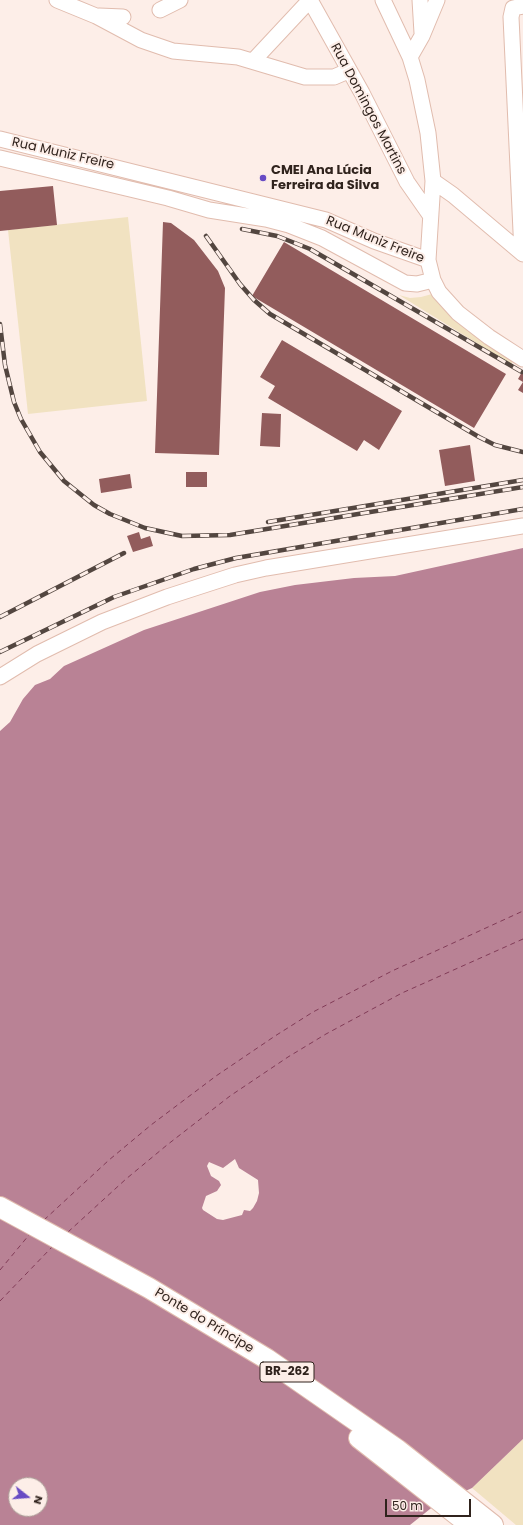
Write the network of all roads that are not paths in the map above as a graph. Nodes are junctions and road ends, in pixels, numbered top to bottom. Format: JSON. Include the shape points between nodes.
{"nodes":[{"id":1,"x":57,"y":0,"type":"edge"},
{"id":2,"x":180,"y":0,"type":"edge"},
{"id":3,"x":310,"y":0,"type":"edge"},
{"id":4,"x":383,"y":0,"type":"edge"},
{"id":5,"x":420,"y":0,"type":"edge"},
{"id":6,"x":437,"y":0,"type":"edge"},
{"id":7,"x":523,"y":6,"type":"edge"},
{"id":8,"x":160,"y":10,"type":"dead end"},
{"id":9,"x":96,"y":16,"type":"junction"},
{"id":10,"x":123,"y":17,"type":"dead end"},
{"id":11,"x":422,"y":36,"type":"junction"},
{"id":12,"x":410,"y":57,"type":"junction"},
{"id":13,"x":254,"y":61,"type":"junction"},
{"id":14,"x":348,"y":71,"type":"junction"},
{"id":15,"x":0,"y":139,"type":"edge"},
{"id":16,"x":0,"y":158,"type":"edge"},
{"id":17,"x":112,"y":166,"type":"junction"},
{"id":18,"x":433,"y":181,"type":"junction"},
{"id":19,"x":110,"y":184,"type":"junction"},
{"id":20,"x":430,"y":215,"type":"junction"},
{"id":21,"x":522,"y":254,"type":"edge"},
{"id":22,"x":428,"y":260,"type":"junction"},
{"id":23,"x":433,"y":280,"type":"junction"},
{"id":24,"x":523,"y":359,"type":"edge"},
{"id":25,"x":523,"y":526,"type":"edge"},
{"id":26,"x":0,"y":677,"type":"edge"},
{"id":27,"x":0,"y":1207,"type":"edge"},
{"id":28,"x":0,"y":1222,"type":"edge"},
{"id":29,"x":470,"y":1525,"type":"edge"},
{"id":30,"x":493,"y":1525,"type":"edge"}],
"edges":[{"from":1,"to":9,"type":"street"},
{"from":2,"to":8,"type":"street"},
{"from":3,"to":13,"type":"street","name":"Rua Domingos Martins"},
{"from":3,"to":14,"type":"street","name":"Rua Domingos Martins"},
{"from":4,"to":12,"type":"street"},
{"from":5,"to":11,"type":"street"},
{"from":6,"to":11,"type":"street"},
{"from":7,"to":21,"type":"street","via":[[513,8],[511,17]]},
{"from":9,"to":10,"type":"street"},
{"from":9,"to":13,"type":"street","via":[[141,40],[173,51],[238,57]]},
{"from":11,"to":12,"type":"street"},
{"from":12,"to":18,"type":"street","via":[[428,133]]},
{"from":13,"to":14,"type":"street","via":[[305,77],[334,77]]},
{"from":14,"to":20,"type":"street","name":"Rua Domingos Martins","via":[[407,182]]},
{"from":15,"to":17,"type":"street","name":"Rua Muniz Freire"},
{"from":16,"to":19,"type":"street","name":"Rua Muniz Freire"},
{"from":17,"to":19,"type":"street"},
{"from":17,"to":22,"type":"street","name":"Rua Muniz Freire","via":[[326,220],[374,241]]},
{"from":18,"to":20,"type":"street"},
{"from":18,"to":21,"type":"street"},
{"from":19,"to":23,"type":"street","name":"Rua Muniz Freire","via":[[210,210],[289,225],[322,238],[404,282],[417,284]]},
{"from":20,"to":22,"type":"street"},
{"from":22,"to":23,"type":"street","name":"Rua Muniz Freire"},
{"from":23,"to":24,"type":"street","via":[[439,292],[458,313]]},
{"from":25,"to":26,"type":"street","via":[[266,568],[235,576],[167,597],[102,622],[37,654]]},
{"from":27,"to":30,"type":"main road","name":"Ponte do Príncipe","number":"BR-262","via":[[149,1288],[267,1359],[398,1450]]},
{"from":28,"to":29,"type":"main road","name":"Ponte do Príncipe","number":"BR-262","via":[[143,1299],[260,1370],[352,1432]]}]}
